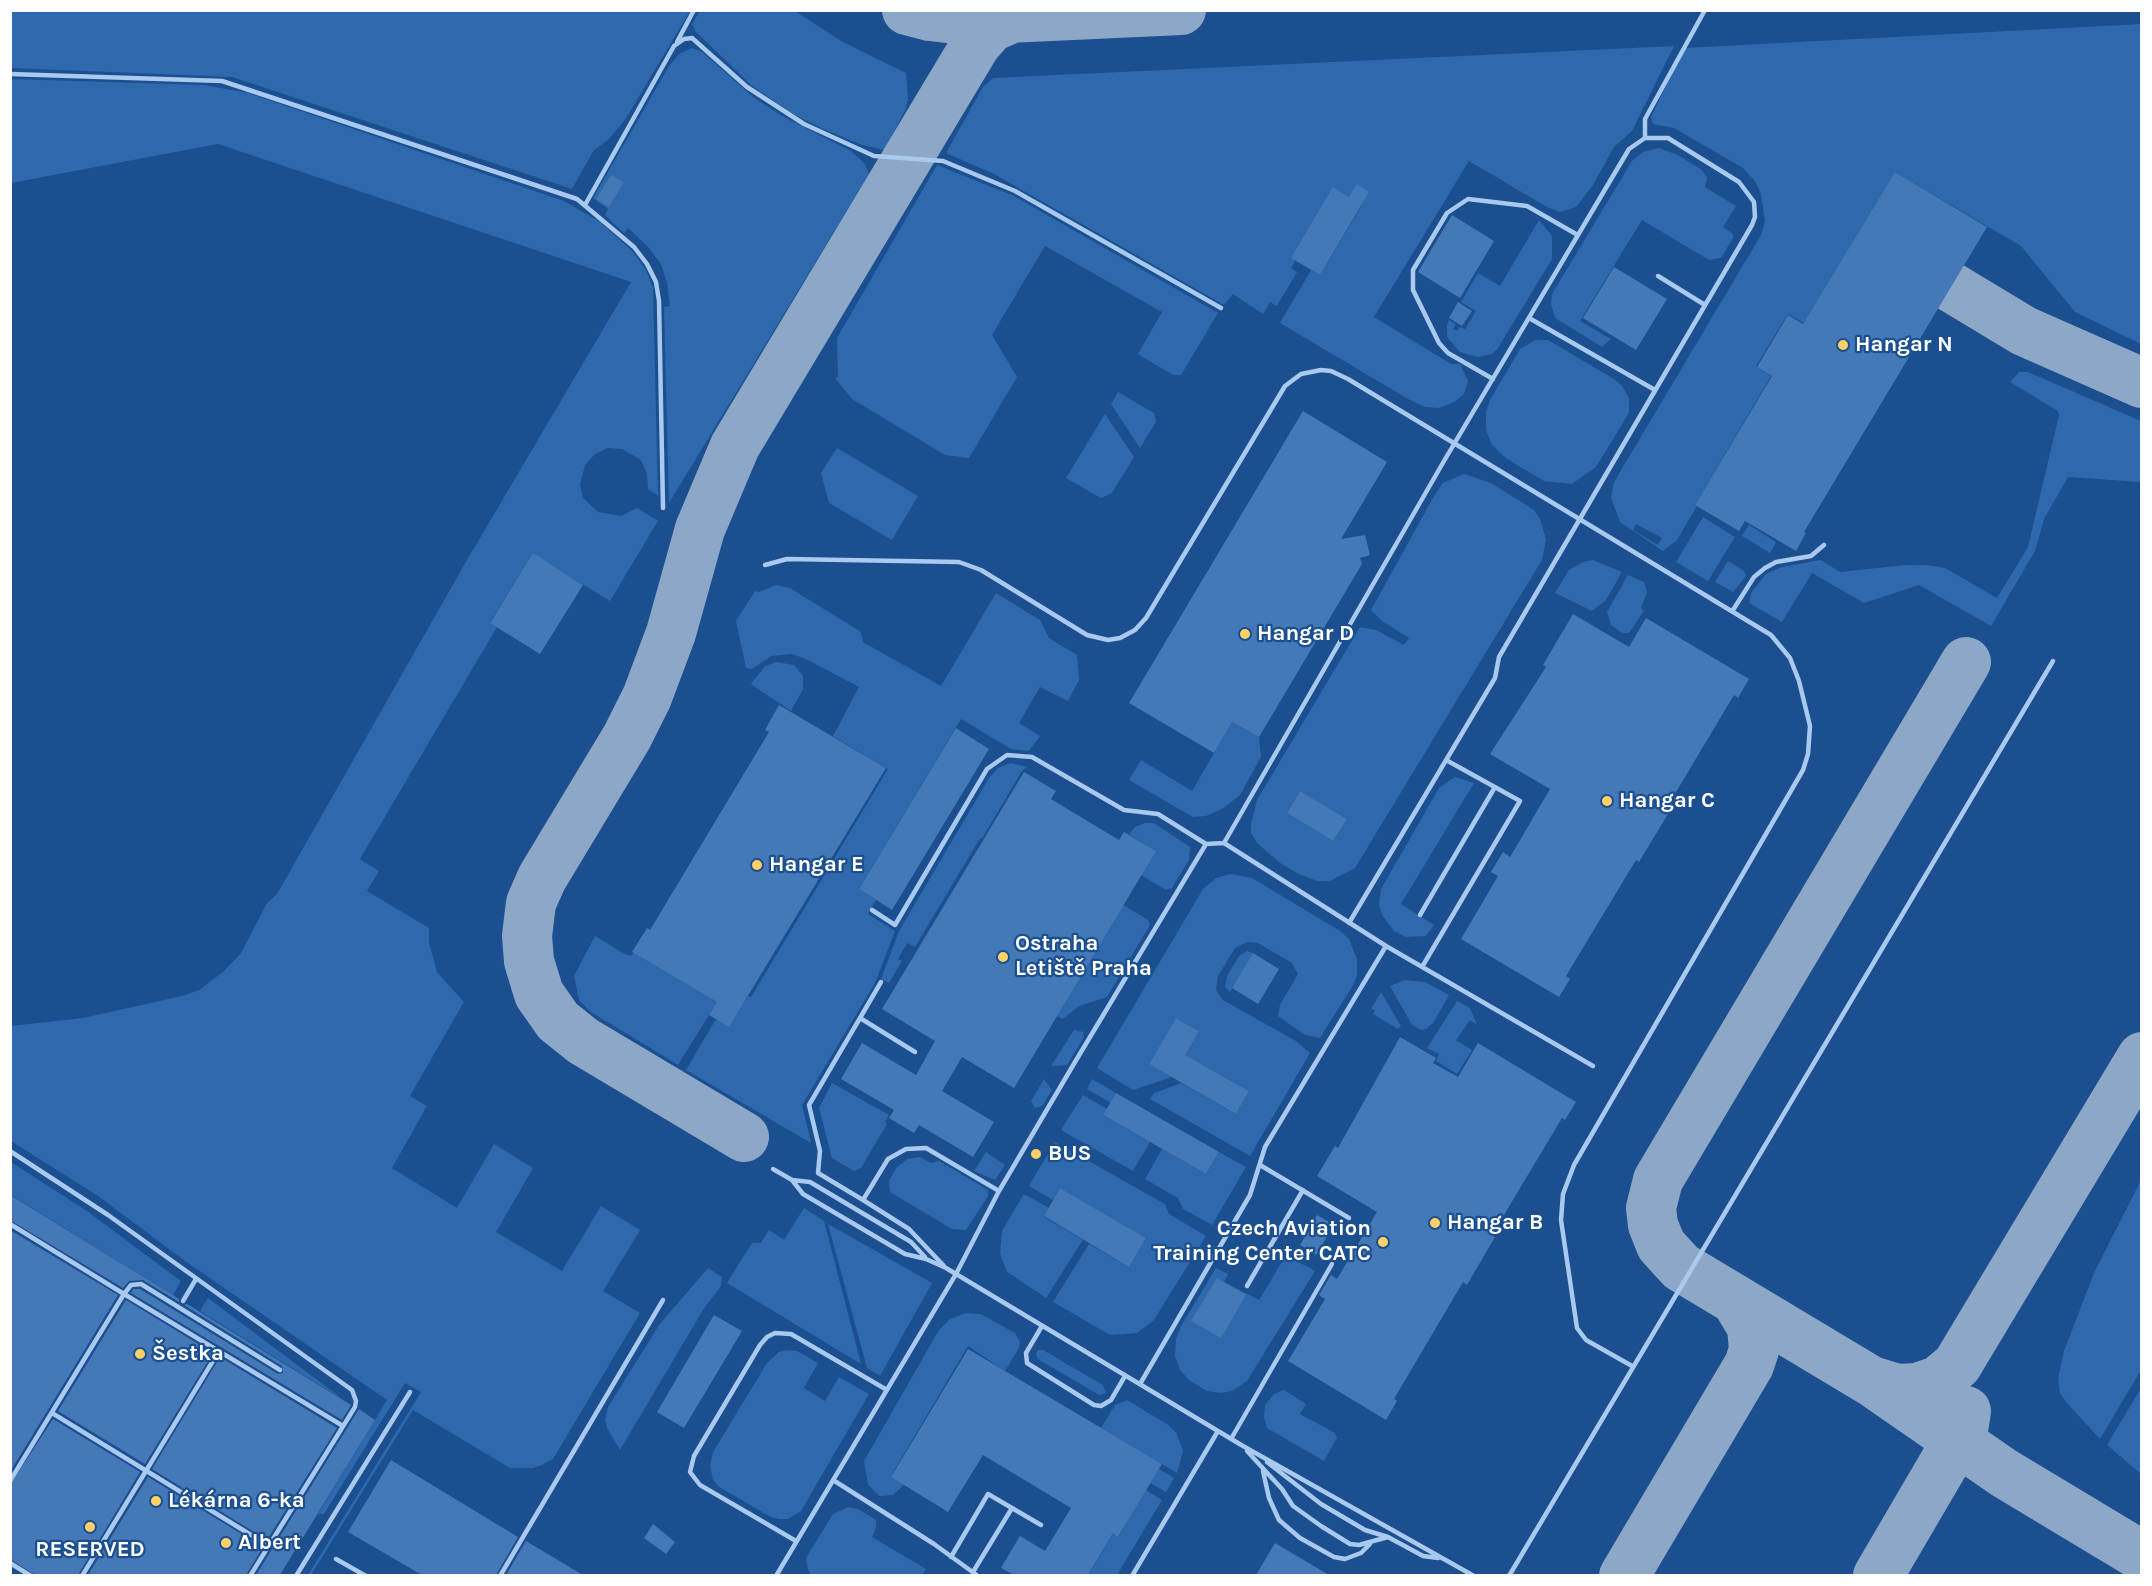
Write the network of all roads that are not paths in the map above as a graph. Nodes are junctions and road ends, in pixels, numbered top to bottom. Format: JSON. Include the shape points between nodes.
{"nodes":[{"id":1,"x":694,"y":10,"type":"edge"},
{"id":2,"x":1705,"y":10,"type":"edge"},
{"id":3,"x":674,"y":46,"type":"junction"},
{"id":4,"x":10,"y":74,"type":"edge"},
{"id":5,"x":1645,"y":138,"type":"junction"},
{"id":6,"x":585,"y":205,"type":"junction"},
{"id":7,"x":1576,"y":234,"type":"junction"},
{"id":8,"x":1658,"y":276,"type":"dead end"},
{"id":9,"x":1705,"y":305,"type":"junction"},
{"id":10,"x":1221,"y":308,"type":"dead end"},
{"id":11,"x":1529,"y":318,"type":"junction"},
{"id":12,"x":1492,"y":379,"type":"junction"},
{"id":13,"x":1655,"y":390,"type":"junction"},
{"id":14,"x":1454,"y":443,"type":"junction"},
{"id":15,"x":663,"y":508,"type":"dead end"},
{"id":16,"x":1580,"y":519,"type":"junction"},
{"id":17,"x":1824,"y":545,"type":"dead end"},
{"id":18,"x":765,"y":565,"type":"dead end"},
{"id":19,"x":1733,"y":610,"type":"junction"},
{"id":20,"x":2053,"y":661,"type":"dead end"},
{"id":21,"x":1446,"y":759,"type":"junction"},
{"id":22,"x":1495,"y":788,"type":"junction"},
{"id":23,"x":1224,"y":843,"type":"junction"},
{"id":24,"x":1206,"y":844,"type":"junction"},
{"id":25,"x":872,"y":910,"type":"dead end"},
{"id":26,"x":1420,"y":915,"type":"dead end"},
{"id":27,"x":1349,"y":922,"type":"junction"},
{"id":28,"x":1386,"y":946,"type":"junction"},
{"id":29,"x":1422,"y":967,"type":"junction"},
{"id":30,"x":881,"y":982,"type":"dead end"},
{"id":31,"x":860,"y":1018,"type":"junction"},
{"id":32,"x":915,"y":1052,"type":"dead end"},
{"id":33,"x":1593,"y":1066,"type":"dead end"},
{"id":34,"x":10,"y":1151,"type":"edge"},
{"id":35,"x":1260,"y":1165,"type":"junction"},
{"id":36,"x":773,"y":1169,"type":"dead end"},
{"id":37,"x":792,"y":1180,"type":"junction"},
{"id":38,"x":1303,"y":1190,"type":"junction"},
{"id":39,"x":999,"y":1191,"type":"junction"},
{"id":40,"x":863,"y":1200,"type":"junction"},
{"id":41,"x":1349,"y":1218,"type":"dead end"},
{"id":42,"x":10,"y":1224,"type":"edge"},
{"id":43,"x":926,"y":1259,"type":"junction"},
{"id":44,"x":1332,"y":1264,"type":"dead end"},
{"id":45,"x":946,"y":1268,"type":"junction"},
{"id":46,"x":956,"y":1274,"type":"junction"},
{"id":47,"x":196,"y":1279,"type":"junction"},
{"id":48,"x":1247,"y":1286,"type":"dead end"},
{"id":49,"x":124,"y":1294,"type":"junction"},
{"id":50,"x":663,"y":1300,"type":"dead end"},
{"id":51,"x":183,"y":1301,"type":"dead end"},
{"id":52,"x":1042,"y":1326,"type":"junction"},
{"id":53,"x":219,"y":1351,"type":"junction"},
{"id":54,"x":1632,"y":1366,"type":"junction"},
{"id":55,"x":280,"y":1370,"type":"dead end"},
{"id":56,"x":1125,"y":1376,"type":"junction"},
{"id":57,"x":1140,"y":1384,"type":"junction"},
{"id":58,"x":887,"y":1390,"type":"junction"},
{"id":59,"x":410,"y":1392,"type":"dead end"},
{"id":60,"x":52,"y":1413,"type":"junction"},
{"id":61,"x":343,"y":1426,"type":"junction"},
{"id":62,"x":1218,"y":1431,"type":"junction"},
{"id":63,"x":1231,"y":1439,"type":"junction"},
{"id":64,"x":1243,"y":1446,"type":"junction"},
{"id":65,"x":1259,"y":1455,"type":"junction"},
{"id":66,"x":1262,"y":1469,"type":"junction"},
{"id":67,"x":146,"y":1470,"type":"junction"},
{"id":68,"x":833,"y":1480,"type":"junction"},
{"id":69,"x":10,"y":1481,"type":"edge"},
{"id":70,"x":1012,"y":1508,"type":"junction"},
{"id":71,"x":1041,"y":1525,"type":"dead end"},
{"id":72,"x":1388,"y":1537,"type":"junction"},
{"id":73,"x":796,"y":1541,"type":"junction"},
{"id":74,"x":1370,"y":1544,"type":"junction"},
{"id":75,"x":269,"y":1546,"type":"junction"},
{"id":76,"x":951,"y":1557,"type":"junction"},
{"id":77,"x":336,"y":1559,"type":"dead end"},
{"id":78,"x":1443,"y":1560,"type":"junction"},
{"id":79,"x":10,"y":1563,"type":"edge"},
{"id":80,"x":973,"y":1572,"type":"junction"},
{"id":81,"x":31,"y":1575,"type":"edge"},
{"id":82,"x":82,"y":1575,"type":"edge"},
{"id":83,"x":250,"y":1575,"type":"edge"},
{"id":84,"x":297,"y":1575,"type":"edge"},
{"id":85,"x":366,"y":1575,"type":"edge"},
{"id":86,"x":500,"y":1575,"type":"edge"},
{"id":87,"x":777,"y":1575,"type":"edge"},
{"id":88,"x":978,"y":1575,"type":"edge"},
{"id":89,"x":1132,"y":1575,"type":"edge"},
{"id":90,"x":1474,"y":1575,"type":"edge"},
{"id":91,"x":1509,"y":1575,"type":"edge"}],
"edges":[{"from":1,"to":3,"type":"lane"},
{"from":2,"to":5,"type":"lane","via":[[1646,119]]},
{"from":3,"to":6,"type":"lane"},
{"from":3,"to":10,"type":"lane","via":[[684,39],[695,39],[766,101],[804,124],[874,156],[943,161],[1015,191]]},
{"from":4,"to":6,"type":"lane","via":[[233,83],[567,194]]},
{"from":5,"to":7,"type":"lane","via":[[1625,154]]},
{"from":5,"to":9,"type":"lane","via":[[1675,141],[1739,182],[1754,202],[1752,225]]},
{"from":6,"to":15,"type":"lane","via":[[634,247],[656,282],[660,301]]},
{"from":7,"to":11,"type":"lane"},
{"from":7,"to":12,"type":"lane","via":[[1527,206],[1468,199],[1450,209],[1413,270],[1413,290],[1439,343],[1448,353]]},
{"from":8,"to":9,"type":"lane"},
{"from":9,"to":13,"type":"lane"},
{"from":11,"to":12,"type":"lane"},
{"from":11,"to":13,"type":"lane"},
{"from":12,"to":14,"type":"lane"},
{"from":13,"to":16,"type":"lane"},
{"from":14,"to":16,"type":"lane"},
{"from":14,"to":18,"type":"lane","via":[[1340,375],[1321,370],[1301,374],[1285,387],[1146,618],[1120,638],[1108,640],[1087,635],[981,570],[959,562],[795,559]]},
{"from":14,"to":23,"type":"lane"},
{"from":16,"to":19,"type":"lane"},
{"from":16,"to":21,"type":"lane","via":[[1499,657],[1495,678]]},
{"from":17,"to":19,"type":"lane","via":[[1811,556],[1776,562],[1765,568],[1754,577]]},
{"from":19,"to":54,"type":"lane","via":[[1772,635],[1790,658],[1800,681],[1810,726],[1808,754],[1803,770],[1568,1177],[1561,1220],[1577,1328],[1586,1340]]},
{"from":20,"to":54,"type":"lane"},
{"from":21,"to":22,"type":"lane"},
{"from":21,"to":27,"type":"lane"},
{"from":22,"to":26,"type":"lane"},
{"from":22,"to":29,"type":"lane","via":[[1520,801]]},
{"from":23,"to":24,"type":"lane"},
{"from":23,"to":27,"type":"lane"},
{"from":24,"to":25,"type":"lane","via":[[1158,814],[1124,810],[1032,757],[1007,755],[982,776],[895,925]]},
{"from":24,"to":39,"type":"lane"},
{"from":27,"to":28,"type":"lane"},
{"from":28,"to":29,"type":"lane"},
{"from":28,"to":35,"type":"lane","via":[[1265,1147]]},
{"from":29,"to":33,"type":"lane"},
{"from":30,"to":31,"type":"lane"},
{"from":31,"to":32,"type":"lane"},
{"from":31,"to":40,"type":"lane","via":[[809,1105],[820,1151],[818,1173]]},
{"from":34,"to":47,"type":"lane"},
{"from":35,"to":38,"type":"lane"},
{"from":35,"to":57,"type":"lane","via":[[1250,1195]]},
{"from":36,"to":37,"type":"lane"},
{"from":37,"to":43,"type":"lane","via":[[803,1194],[905,1254]]},
{"from":37,"to":43,"type":"lane","via":[[810,1182],[911,1242]]},
{"from":38,"to":41,"type":"lane"},
{"from":38,"to":48,"type":"lane"},
{"from":39,"to":40,"type":"lane","via":[[926,1148],[906,1149],[888,1159]]},
{"from":39,"to":46,"type":"lane"},
{"from":40,"to":45,"type":"lane","via":[[909,1229]]},
{"from":42,"to":49,"type":"lane"},
{"from":43,"to":45,"type":"lane"},
{"from":44,"to":63,"type":"lane"},
{"from":45,"to":46,"type":"lane"},
{"from":46,"to":52,"type":"lane"},
{"from":46,"to":58,"type":"lane"},
{"from":47,"to":51,"type":"lane"},
{"from":47,"to":61,"type":"lane","via":[[348,1386],[355,1394],[355,1407]]},
{"from":49,"to":53,"type":"lane"},
{"from":49,"to":55,"type":"lane","via":[[131,1285],[141,1284]]},
{"from":49,"to":60,"type":"lane"},
{"from":50,"to":86,"type":"lane"},
{"from":52,"to":56,"type":"lane"},
{"from":52,"to":56,"type":"lane","via":[[1026,1353],[1028,1363],[1094,1405],[1111,1400]]},
{"from":53,"to":61,"type":"lane"},
{"from":53,"to":67,"type":"lane"},
{"from":54,"to":91,"type":"lane"},
{"from":56,"to":57,"type":"lane"},
{"from":57,"to":62,"type":"lane"},
{"from":58,"to":68,"type":"lane"},
{"from":58,"to":73,"type":"lane","via":[[791,1334],[775,1333],[760,1345],[694,1456],[690,1472],[700,1485]]},
{"from":59,"to":84,"type":"lane"},
{"from":60,"to":67,"type":"lane"},
{"from":60,"to":69,"type":"lane"},
{"from":61,"to":75,"type":"lane"},
{"from":62,"to":63,"type":"lane"},
{"from":62,"to":89,"type":"lane"},
{"from":63,"to":64,"type":"lane"},
{"from":64,"to":65,"type":"lane"},
{"from":64,"to":66,"type":"lane"},
{"from":65,"to":72,"type":"lane","via":[[1338,1515]]},
{"from":65,"to":78,"type":"lane"},
{"from":66,"to":74,"type":"lane","via":[[1302,1514],[1350,1544]]},
{"from":66,"to":74,"type":"lane","via":[[1275,1513],[1300,1538],[1334,1557],[1346,1559]]},
{"from":67,"to":75,"type":"lane"},
{"from":67,"to":82,"type":"lane"},
{"from":68,"to":73,"type":"lane"},
{"from":68,"to":76,"type":"lane"},
{"from":70,"to":71,"type":"lane"},
{"from":70,"to":76,"type":"lane","via":[[988,1494]]},
{"from":70,"to":80,"type":"lane"},
{"from":72,"to":74,"type":"lane"},
{"from":72,"to":78,"type":"lane","via":[[1423,1556]]},
{"from":73,"to":87,"type":"lane"},
{"from":75,"to":83,"type":"lane"},
{"from":76,"to":80,"type":"lane"},
{"from":77,"to":85,"type":"lane"},
{"from":78,"to":90,"type":"lane"},
{"from":79,"to":81,"type":"lane"},
{"from":80,"to":88,"type":"lane"}]}
